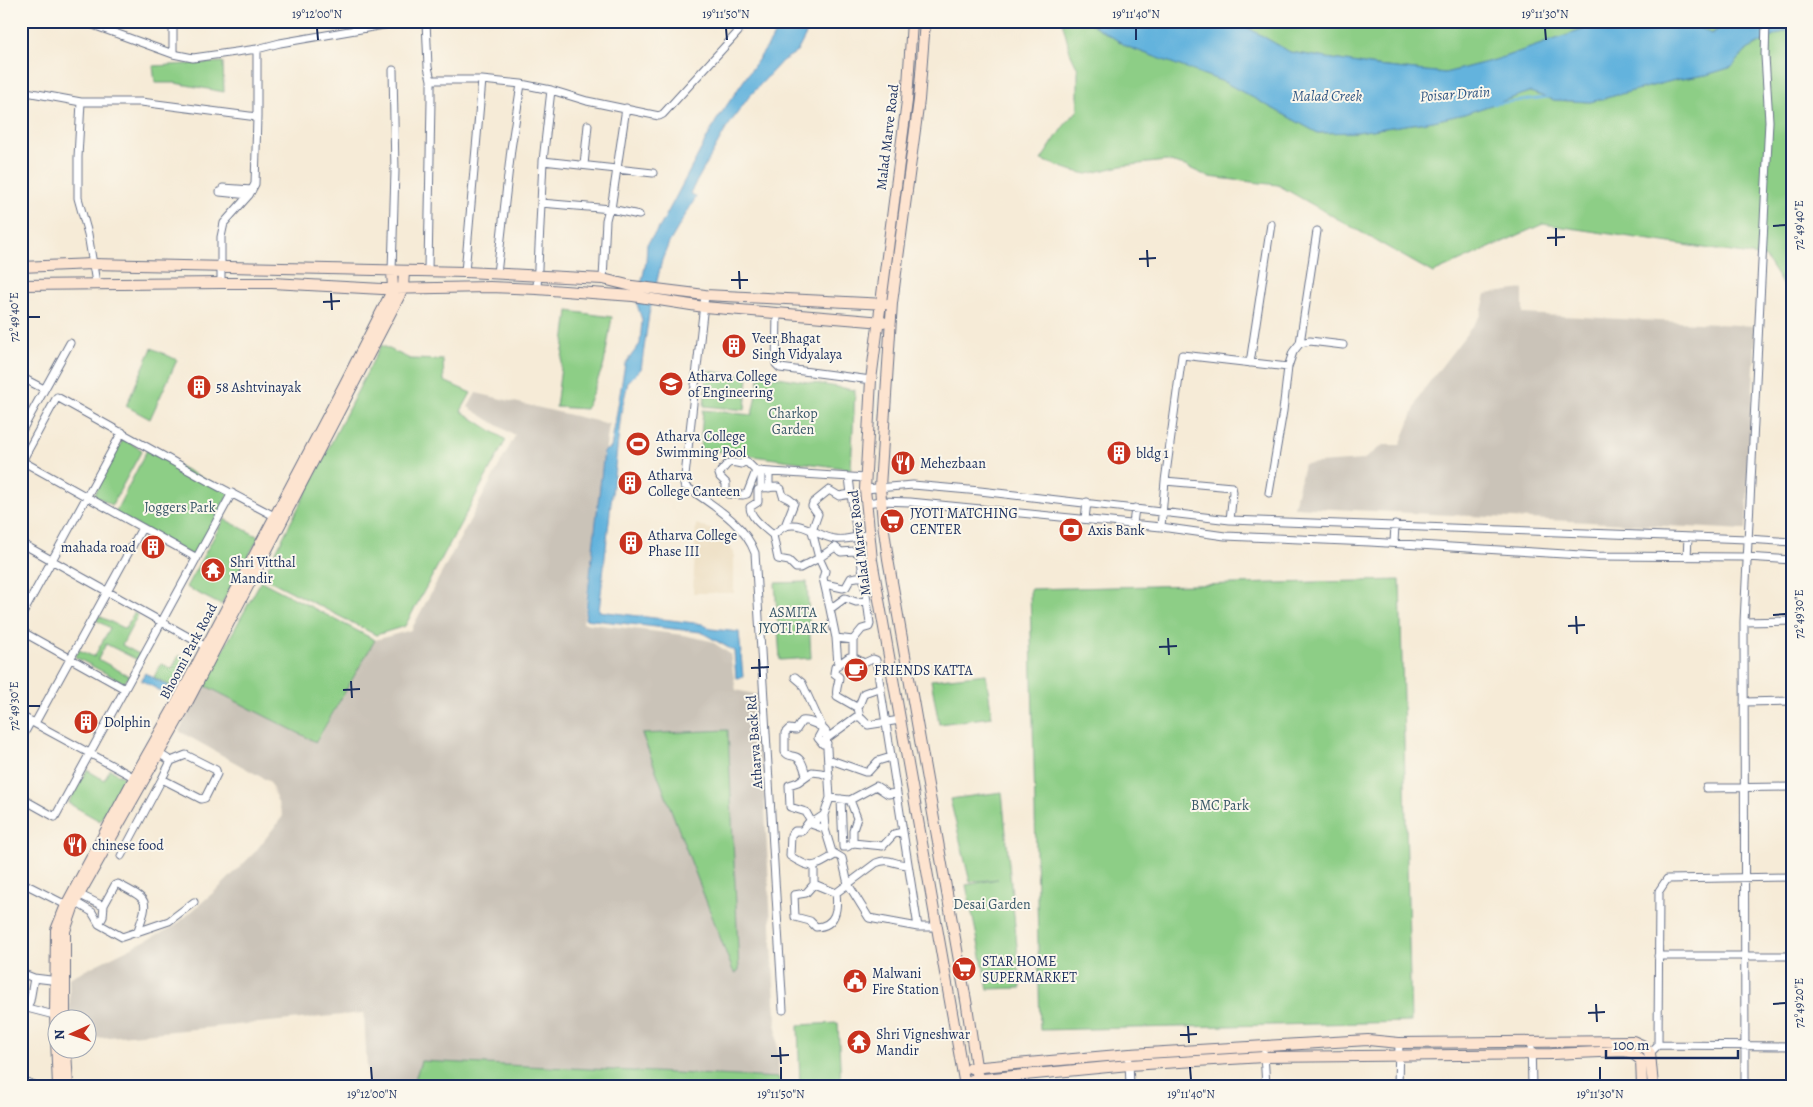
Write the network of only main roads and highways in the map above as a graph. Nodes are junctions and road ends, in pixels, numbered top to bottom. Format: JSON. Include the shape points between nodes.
{"nodes":[{"id":1,"x":912,"y":21,"type":"edge"},
{"id":2,"x":925,"y":21,"type":"edge"},
{"id":3,"x":21,"y":268,"type":"edge"},
{"id":4,"x":392,"y":270,"type":"junction"},
{"id":5,"x":404,"y":271,"type":"junction"},
{"id":6,"x":573,"y":278,"type":"junction"},
{"id":7,"x":21,"y":285,"type":"edge"},
{"id":8,"x":398,"y":289,"type":"junction"},
{"id":9,"x":573,"y":292,"type":"junction"},
{"id":10,"x":880,"y":304,"type":"junction"},
{"id":11,"x":892,"y":304,"type":"junction"},
{"id":12,"x":878,"y":322,"type":"junction"},
{"id":13,"x":890,"y":322,"type":"junction"},
{"id":14,"x":955,"y":943,"type":"junction"},
{"id":15,"x":939,"y":944,"type":"junction"},
{"id":16,"x":61,"y":1010,"type":"edge"},
{"id":17,"x":968,"y":1011,"type":"junction"},
{"id":18,"x":952,"y":1013,"type":"junction"},
{"id":19,"x":1552,"y":1041,"type":"junction"},
{"id":20,"x":1603,"y":1047,"type":"junction"},
{"id":21,"x":1552,"y":1054,"type":"junction"},
{"id":22,"x":59,"y":1060,"type":"edge"},
{"id":23,"x":67,"y":1060,"type":"edge"},
{"id":24,"x":1129,"y":1060,"type":"junction"},
{"id":25,"x":976,"y":1068,"type":"junction"},
{"id":26,"x":963,"y":1069,"type":"junction"},
{"id":27,"x":978,"y":1082,"type":"edge"},
{"id":28,"x":965,"y":1084,"type":"edge"},
{"id":29,"x":58,"y":1086,"type":"edge"},
{"id":30,"x":68,"y":1086,"type":"edge"},
{"id":31,"x":1642,"y":1086,"type":"edge"},
{"id":32,"x":1653,"y":1086,"type":"edge"}],
"edges":[{"from":1,"to":10,"type":"main road","name":"Malad Marve Road","via":[[906,101]]},
{"from":2,"to":11,"type":"main road","name":"Malad Marve Road","via":[[919,100]]},
{"from":3,"to":4,"type":"main road","via":[[92,264]]},
{"from":4,"to":5,"type":"main road"},
{"from":4,"to":8,"type":"main road","name":"Bhoomi Park Road"},
{"from":5,"to":6,"type":"main road"},
{"from":5,"to":8,"type":"main road","name":"Bhoomi Park Road"},
{"from":6,"to":9,"type":"main road"},
{"from":6,"to":10,"type":"main road","via":[[603,279],[704,295]]},
{"from":7,"to":8,"type":"main road","via":[[272,283]]},
{"from":8,"to":9,"type":"main road","via":[[490,287]]},
{"from":8,"to":16,"type":"main road","name":"Bhoomi Park Road","via":[[210,649],[56,930]]},
{"from":9,"to":12,"type":"main road"},
{"from":10,"to":11,"type":"main road"},
{"from":10,"to":12,"type":"main road","name":"Malad Marve Road"},
{"from":11,"to":13,"type":"main road","name":"Malad Marve Road"},
{"from":12,"to":13,"type":"main road"},
{"from":12,"to":15,"type":"main road","name":"Malad Marve Road","via":[[871,380],[866,503],[872,560]]},
{"from":13,"to":14,"type":"main road","name":"Malad Marve Road","via":[[881,501],[888,559]]},
{"from":14,"to":15,"type":"main road"},
{"from":14,"to":17,"type":"main road","name":"Malad Marve Road"},
{"from":15,"to":18,"type":"main road","name":"Malad Marve Road"},
{"from":17,"to":18,"type":"main road"},
{"from":17,"to":25,"type":"main road","name":"Malad Marve Road"},
{"from":18,"to":26,"type":"main road","name":"Malad Marve Road"},
{"from":19,"to":20,"type":"main road"},
{"from":19,"to":21,"type":"main road"},
{"from":19,"to":24,"type":"main road","via":[[1399,1043],[1368,1040],[1264,1045]]},
{"from":20,"to":21,"type":"main road"},
{"from":20,"to":31,"type":"main road","via":[[1632,1053],[1641,1060]]},
{"from":20,"to":32,"type":"main road","via":[[1633,1041],[1642,1045],[1650,1053]]},
{"from":21,"to":24,"type":"main road"},
{"from":22,"to":29,"type":"main road","name":"Bhoomi Park Road"},
{"from":23,"to":30,"type":"main road"},
{"from":24,"to":25,"type":"main road"},
{"from":24,"to":27,"type":"main road"},
{"from":25,"to":26,"type":"main road"},
{"from":25,"to":27,"type":"main road","name":"Malad Marve Road"},
{"from":26,"to":28,"type":"main road","name":"Malad Marve Road"},
{"from":27,"to":28,"type":"main road"}]}
